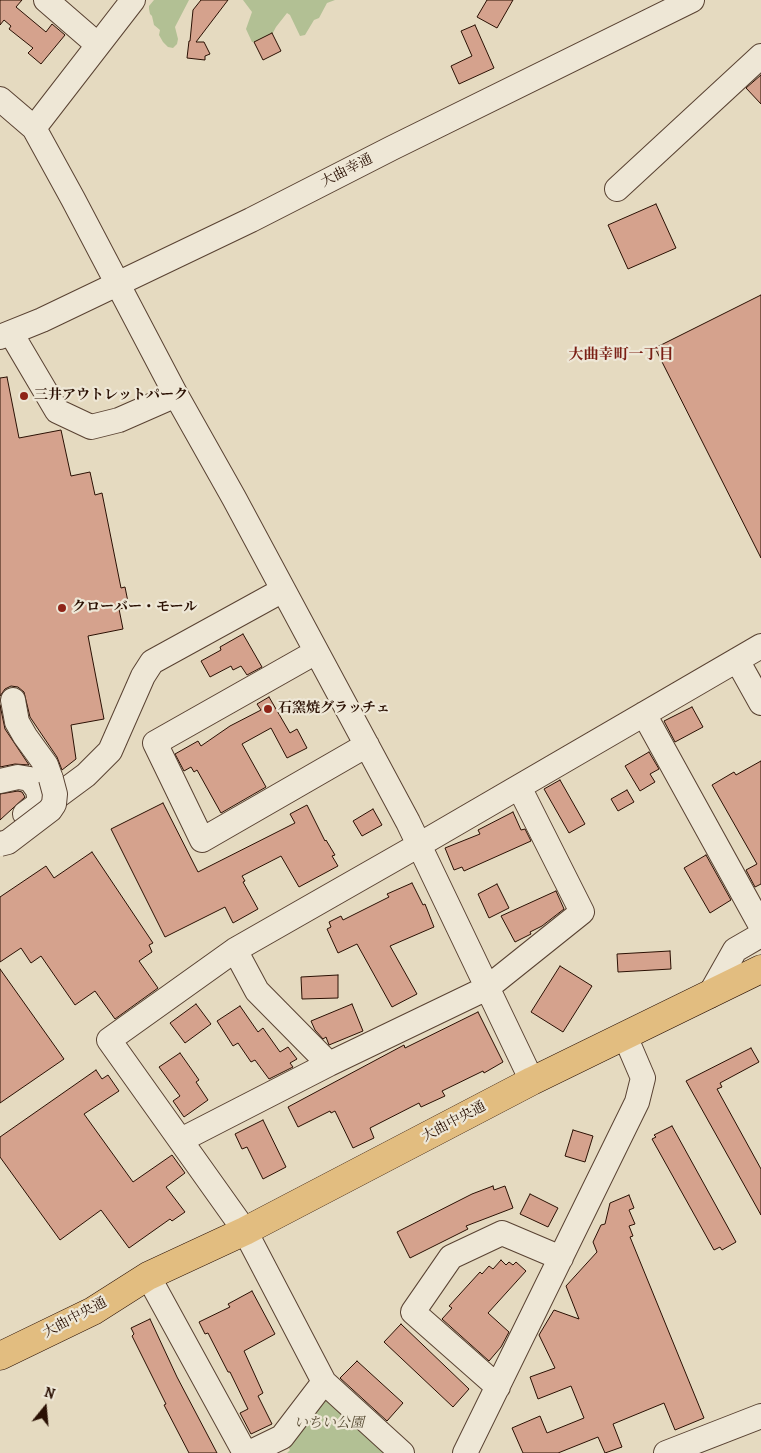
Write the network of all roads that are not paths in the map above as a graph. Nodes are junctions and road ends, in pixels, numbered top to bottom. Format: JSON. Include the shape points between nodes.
{"nodes":[{"id":1,"x":46,"y":0,"type":"edge"},
{"id":2,"x":134,"y":0,"type":"edge"},
{"id":3,"x":692,"y":0,"type":"edge"},
{"id":4,"x":98,"y":45,"type":"junction"},
{"id":5,"x":761,"y":56,"type":"edge"},
{"id":6,"x":0,"y":99,"type":"edge"},
{"id":7,"x":34,"y":128,"type":"junction"},
{"id":8,"x":617,"y":189,"type":"dead end"},
{"id":9,"x":118,"y":284,"type":"junction"},
{"id":10,"x":6,"y":335,"type":"edge"},
{"id":11,"x":176,"y":395,"type":"junction"},
{"id":12,"x":283,"y":590,"type":"junction"},
{"id":13,"x":761,"y":646,"type":"edge"},
{"id":14,"x":316,"y":652,"type":"junction"},
{"id":15,"x":737,"y":660,"type":"junction"},
{"id":16,"x":13,"y":700,"type":"dead end"},
{"id":17,"x":761,"y":703,"type":"edge"},
{"id":18,"x":644,"y":714,"type":"junction"},
{"id":19,"x":367,"y":745,"type":"junction"},
{"id":20,"x":0,"y":781,"type":"edge"},
{"id":21,"x":44,"y":784,"type":"junction"},
{"id":22,"x":519,"y":787,"type":"junction"},
{"id":23,"x":0,"y":832,"type":"edge"},
{"id":24,"x":0,"y":838,"type":"edge"},
{"id":25,"x":0,"y":844,"type":"edge"},
{"id":26,"x":419,"y":845,"type":"junction"},
{"id":27,"x":761,"y":926,"type":"edge"},
{"id":28,"x":761,"y":935,"type":"edge"},
{"id":29,"x":235,"y":950,"type":"junction"},
{"id":30,"x":761,"y":969,"type":"edge"},
{"id":31,"x":487,"y":988,"type":"junction"},
{"id":32,"x":709,"y":996,"type":"junction"},
{"id":33,"x":625,"y":1036,"type":"junction"},
{"id":34,"x":329,"y":1064,"type":"junction"},
{"id":35,"x":532,"y":1081,"type":"junction"},
{"id":36,"x":181,"y":1140,"type":"junction"},
{"id":37,"x":246,"y":1231,"type":"junction"},
{"id":38,"x":561,"y":1258,"type":"junction"},
{"id":39,"x":148,"y":1276,"type":"junction"},
{"id":40,"x":0,"y":1336,"type":"edge"},
{"id":41,"x":0,"y":1356,"type":"edge"},
{"id":42,"x":324,"y":1382,"type":"junction"},
{"id":43,"x":498,"y":1387,"type":"junction"},
{"id":44,"x":761,"y":1416,"type":"edge"},
{"id":45,"x":245,"y":1453,"type":"edge"},
{"id":46,"x":249,"y":1453,"type":"edge"},
{"id":47,"x":402,"y":1453,"type":"edge"},
{"id":48,"x":465,"y":1453,"type":"edge"},
{"id":49,"x":666,"y":1453,"type":"edge"}],
"edges":[{"from":1,"to":4,"type":"street"},
{"from":2,"to":4,"type":"street"},
{"from":3,"to":9,"type":"street","name":"大曲幸通"},
{"from":4,"to":7,"type":"street"},
{"from":5,"to":8,"type":"street"},
{"from":6,"to":7,"type":"street"},
{"from":7,"to":9,"type":"street"},
{"from":9,"to":10,"type":"street","name":"大曲幸通"},
{"from":9,"to":11,"type":"street"},
{"from":10,"to":11,"type":"street","via":[[57,411],[91,426],[119,420]]},
{"from":11,"to":12,"type":"street"},
{"from":12,"to":14,"type":"street"},
{"from":12,"to":24,"type":"street","via":[[152,662],[110,751],[86,775]]},
{"from":13,"to":15,"type":"street"},
{"from":14,"to":19,"type":"street"},
{"from":14,"to":19,"type":"street","via":[[154,743],[202,840]]},
{"from":15,"to":17,"type":"street"},
{"from":15,"to":18,"type":"street"},
{"from":16,"to":21,"type":"street","via":[[17,722],[46,765]]},
{"from":18,"to":22,"type":"street"},
{"from":18,"to":27,"type":"street"},
{"from":19,"to":26,"type":"street"},
{"from":20,"to":21,"type":"street","via":[[18,777]]},
{"from":21,"to":23,"type":"street","via":[[40,803]]},
{"from":21,"to":25,"type":"street","bridge":true,"via":[[55,794],[50,810],[8,842]]},
{"from":22,"to":26,"type":"street"},
{"from":22,"to":31,"type":"street","via":[[582,912]]},
{"from":26,"to":29,"type":"street"},
{"from":26,"to":31,"type":"street"},
{"from":28,"to":32,"type":"street","via":[[735,950]]},
{"from":29,"to":34,"type":"street","via":[[257,991]]},
{"from":29,"to":36,"type":"street","via":[[109,1040]]},
{"from":30,"to":32,"type":"main road","name":"大曲中央通"},
{"from":31,"to":34,"type":"street"},
{"from":31,"to":35,"type":"street"},
{"from":32,"to":33,"type":"main road","name":"大曲中央通"},
{"from":33,"to":35,"type":"main road","name":"大曲中央通"},
{"from":33,"to":38,"type":"street","via":[[643,1078],[637,1102]]},
{"from":34,"to":36,"type":"street"},
{"from":35,"to":37,"type":"main road","name":"大曲中央通"},
{"from":36,"to":37,"type":"street"},
{"from":37,"to":39,"type":"main road","name":"大曲中央通"},
{"from":37,"to":42,"type":"street"},
{"from":38,"to":43,"type":"street"},
{"from":38,"to":43,"type":"street","via":[[502,1233],[451,1257],[414,1312]]},
{"from":39,"to":40,"type":"main road","name":"大曲中央通","via":[[86,1296]]},
{"from":39,"to":41,"type":"main road","name":"大曲中央通","via":[[93,1311]]},
{"from":39,"to":45,"type":"street"},
{"from":42,"to":46,"type":"street","via":[[282,1437]]},
{"from":42,"to":47,"type":"street"},
{"from":43,"to":48,"type":"street"},
{"from":44,"to":49,"type":"street"}]}
